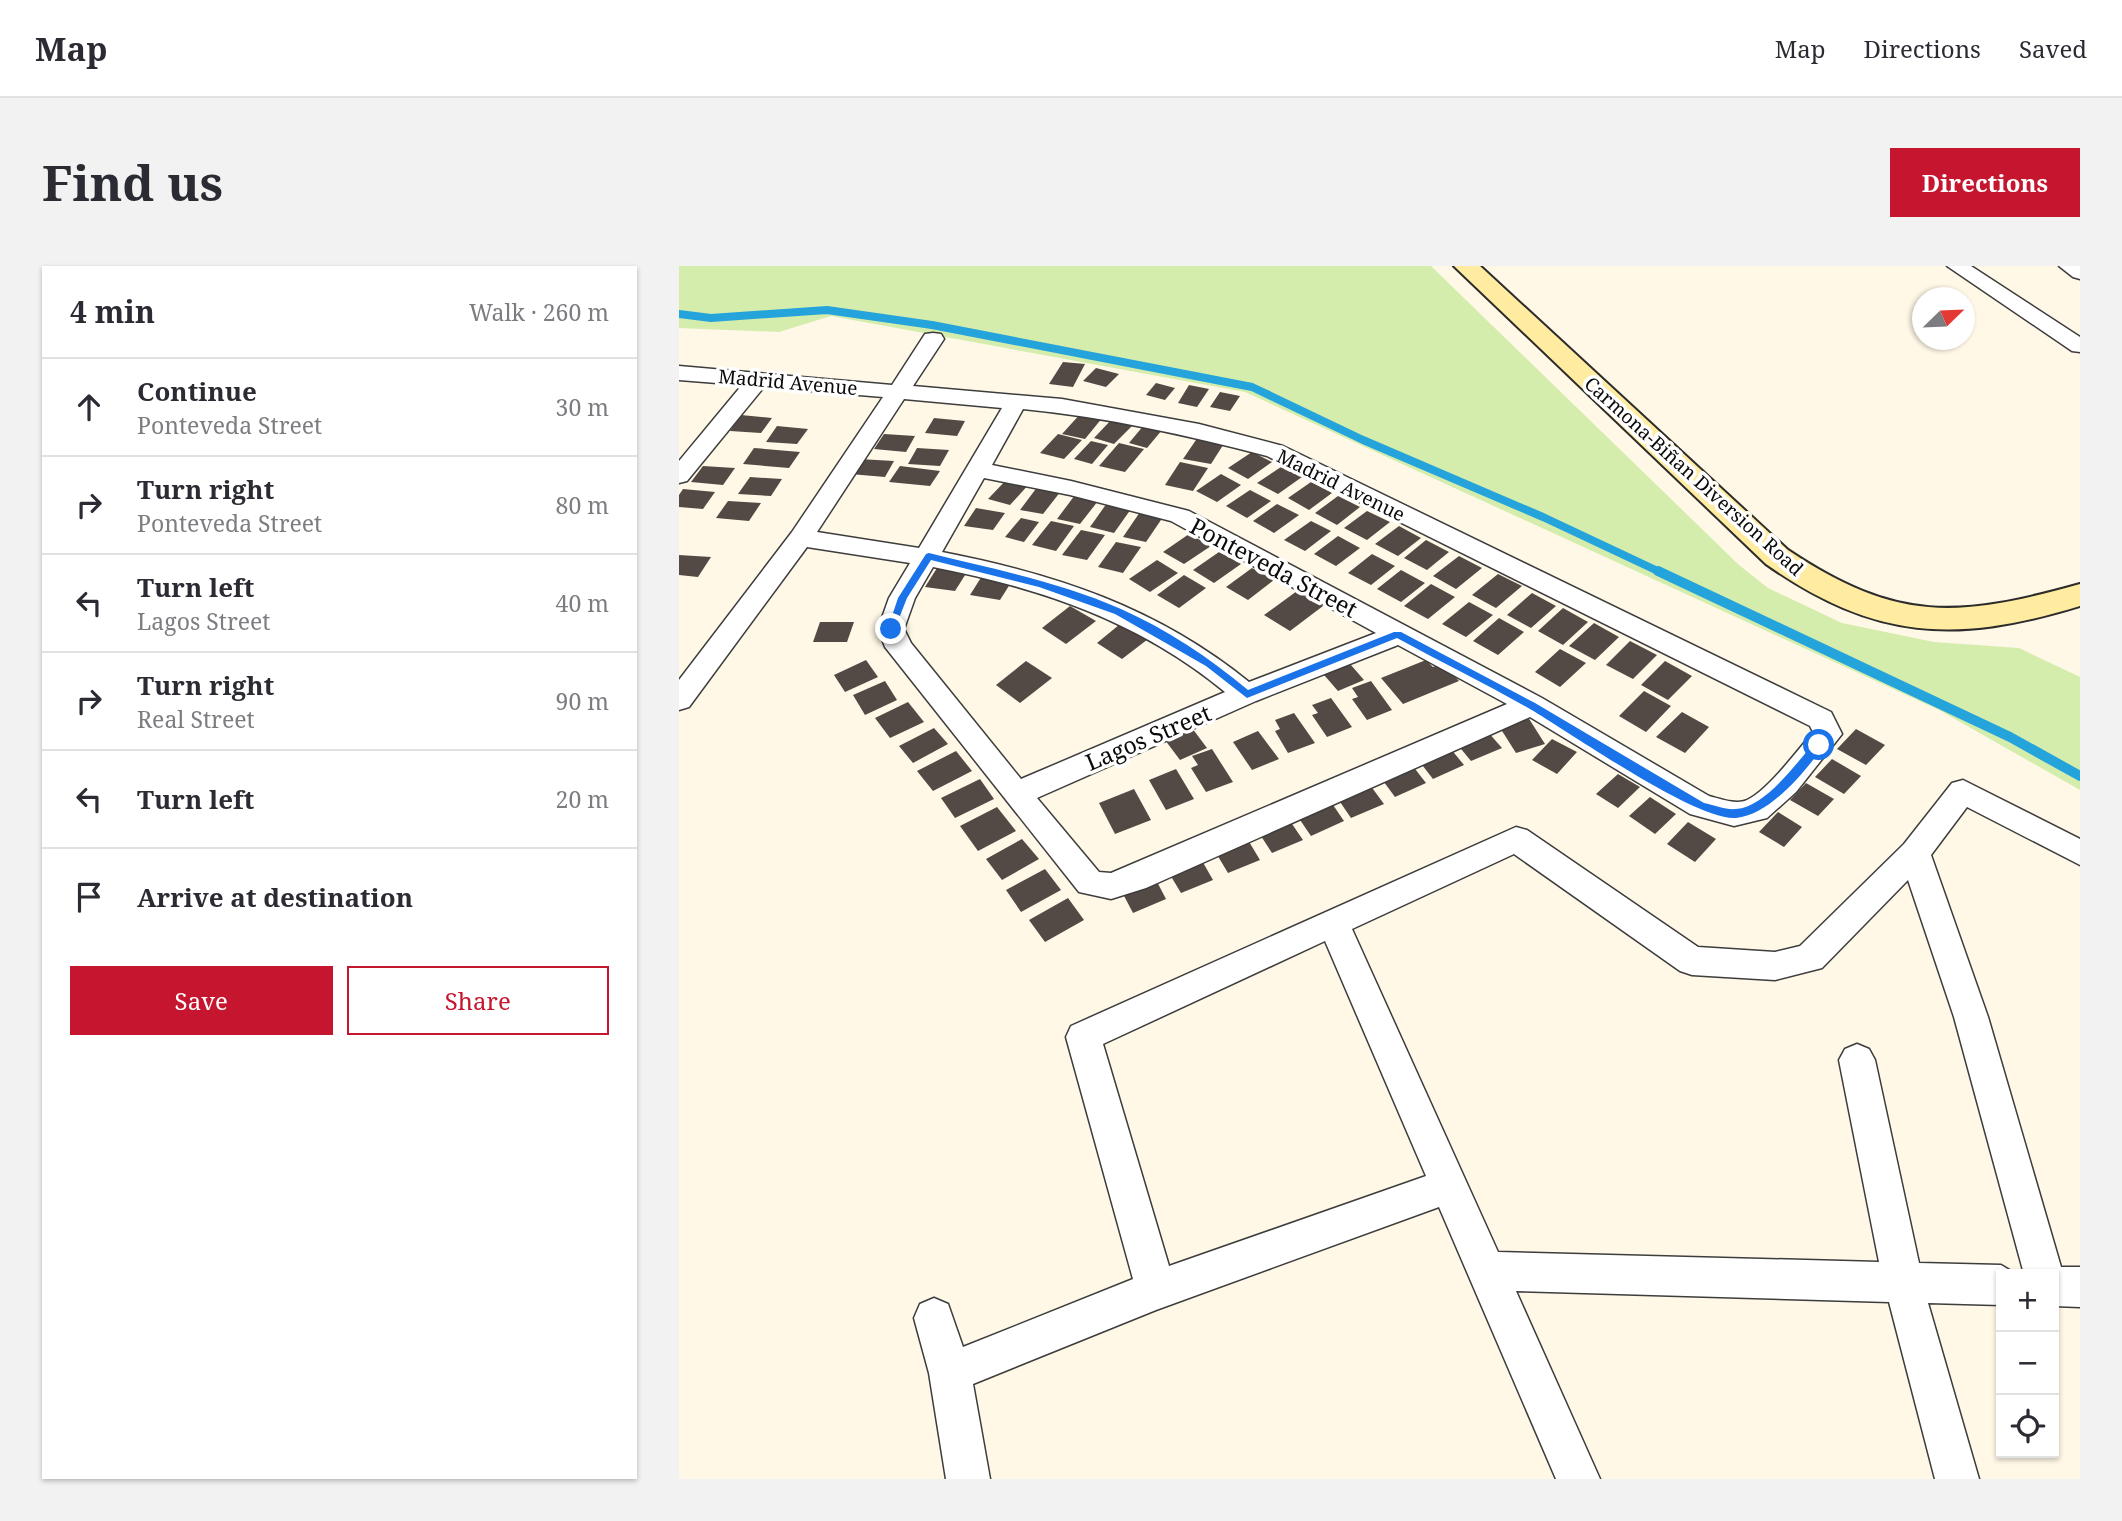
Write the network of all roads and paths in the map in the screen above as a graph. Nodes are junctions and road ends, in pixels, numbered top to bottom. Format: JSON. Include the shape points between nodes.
{"nodes":[{"id":1,"x":1466,"y":266,"type":"edge"},
{"id":2,"x":1957,"y":266,"type":"edge"},
{"id":3,"x":2069,"y":266,"type":"edge"},
{"id":4,"x":2080,"y":273,"type":"edge"},
{"id":5,"x":933,"y":339,"type":"dead end"},
{"id":6,"x":2080,"y":346,"type":"edge"},
{"id":7,"x":679,"y":373,"type":"edge"},
{"id":8,"x":758,"y":380,"type":"junction"},
{"id":9,"x":897,"y":391,"type":"junction"},
{"id":10,"x":1017,"y":401,"type":"junction"},
{"id":11,"x":977,"y":469,"type":"junction"},
{"id":12,"x":679,"y":476,"type":"edge"},
{"id":13,"x":801,"y":538,"type":"junction"},
{"id":14,"x":929,"y":556,"type":"junction"},
{"id":15,"x":2080,"y":595,"type":"edge"},
{"id":16,"x":1398,"y":635,"type":"junction"},
{"id":17,"x":1247,"y":694,"type":"junction"},
{"id":18,"x":679,"y":701,"type":"edge"},
{"id":19,"x":1532,"y":705,"type":"junction"},
{"id":20,"x":1828,"y":734,"type":"joint"},
{"id":21,"x":1016,"y":794,"type":"junction"},
{"id":22,"x":1915,"y":853,"type":"junction"},
{"id":23,"x":2080,"y":853,"type":"edge"},
{"id":24,"x":1334,"y":924,"type":"junction"},
{"id":25,"x":1857,"y":1060,"type":"dead end"},
{"id":26,"x":1447,"y":1186,"type":"junction"},
{"id":27,"x":2043,"y":1269,"type":"edge"},
{"id":28,"x":1487,"y":1271,"type":"junction"},
{"id":29,"x":1903,"y":1282,"type":"junction"},
{"id":30,"x":1996,"y":1284,"type":"edge"},
{"id":31,"x":2059,"y":1286,"type":"edge"},
{"id":32,"x":2080,"y":1287,"type":"edge"},
{"id":33,"x":1156,"y":1290,"type":"junction"},
{"id":34,"x":935,"y":1318,"type":"dead end"},
{"id":35,"x":950,"y":1373,"type":"junction"},
{"id":36,"x":968,"y":1479,"type":"edge"},
{"id":37,"x":1578,"y":1479,"type":"edge"},
{"id":38,"x":1957,"y":1479,"type":"edge"}],
"edges":[{"from":1,"to":15,"type":"main road","name":"Carmona-Biñan Diversion Road","via":[[1777,557],[1818,585],[1871,608],[1953,620],[2000,618]]},
{"from":2,"to":6,"type":"street"},
{"from":3,"to":4,"type":"street"},
{"from":5,"to":9,"type":"street"},
{"from":7,"to":8,"type":"street","name":"Madrid Avenue"},
{"from":8,"to":9,"type":"street","name":"Madrid Avenue"},
{"from":8,"to":12,"type":"street"},
{"from":9,"to":10,"type":"street","name":"Madrid Avenue"},
{"from":9,"to":13,"type":"street"},
{"from":10,"to":11,"type":"street"},
{"from":10,"to":20,"type":"street","name":"Madrid Avenue","via":[[1117,415],[1275,451],[1821,719]]},
{"from":11,"to":14,"type":"street"},
{"from":11,"to":16,"type":"street","name":"Ponteveda Street","via":[[1180,516]]},
{"from":13,"to":14,"type":"street"},
{"from":13,"to":18,"type":"street"},
{"from":14,"to":17,"type":"street","via":[[1042,584],[1118,611],[1209,663]]},
{"from":14,"to":21,"type":"street","via":[[902,598],[891,629],[899,647]]},
{"from":16,"to":17,"type":"street","name":"Lagos Street"},
{"from":16,"to":19,"type":"street","name":"Ponteveda Street"},
{"from":17,"to":21,"type":"street","name":"Lagos Street"},
{"from":19,"to":20,"type":"street","name":"Ponteveda Street","via":[[1701,806],[1734,814],[1756,810]]},
{"from":19,"to":21,"type":"street","via":[[1111,886],[1090,883]]},
{"from":22,"to":23,"type":"street","via":[[1963,790]]},
{"from":22,"to":24,"type":"street","via":[[1810,958],[1775,967],[1692,961],[1516,839]]},
{"from":22,"to":27,"type":"street","via":[[1971,1017]]},
{"from":24,"to":26,"type":"street"},
{"from":24,"to":33,"type":"street","via":[[1083,1037]]},
{"from":25,"to":29,"type":"street"},
{"from":26,"to":28,"type":"street"},
{"from":26,"to":33,"type":"street"},
{"from":28,"to":29,"type":"street"},
{"from":28,"to":37,"type":"street"},
{"from":29,"to":30,"type":"street"},
{"from":29,"to":38,"type":"street"},
{"from":31,"to":32,"type":"street"},
{"from":33,"to":35,"type":"street"},
{"from":34,"to":35,"type":"street"},
{"from":35,"to":36,"type":"street"}]}
